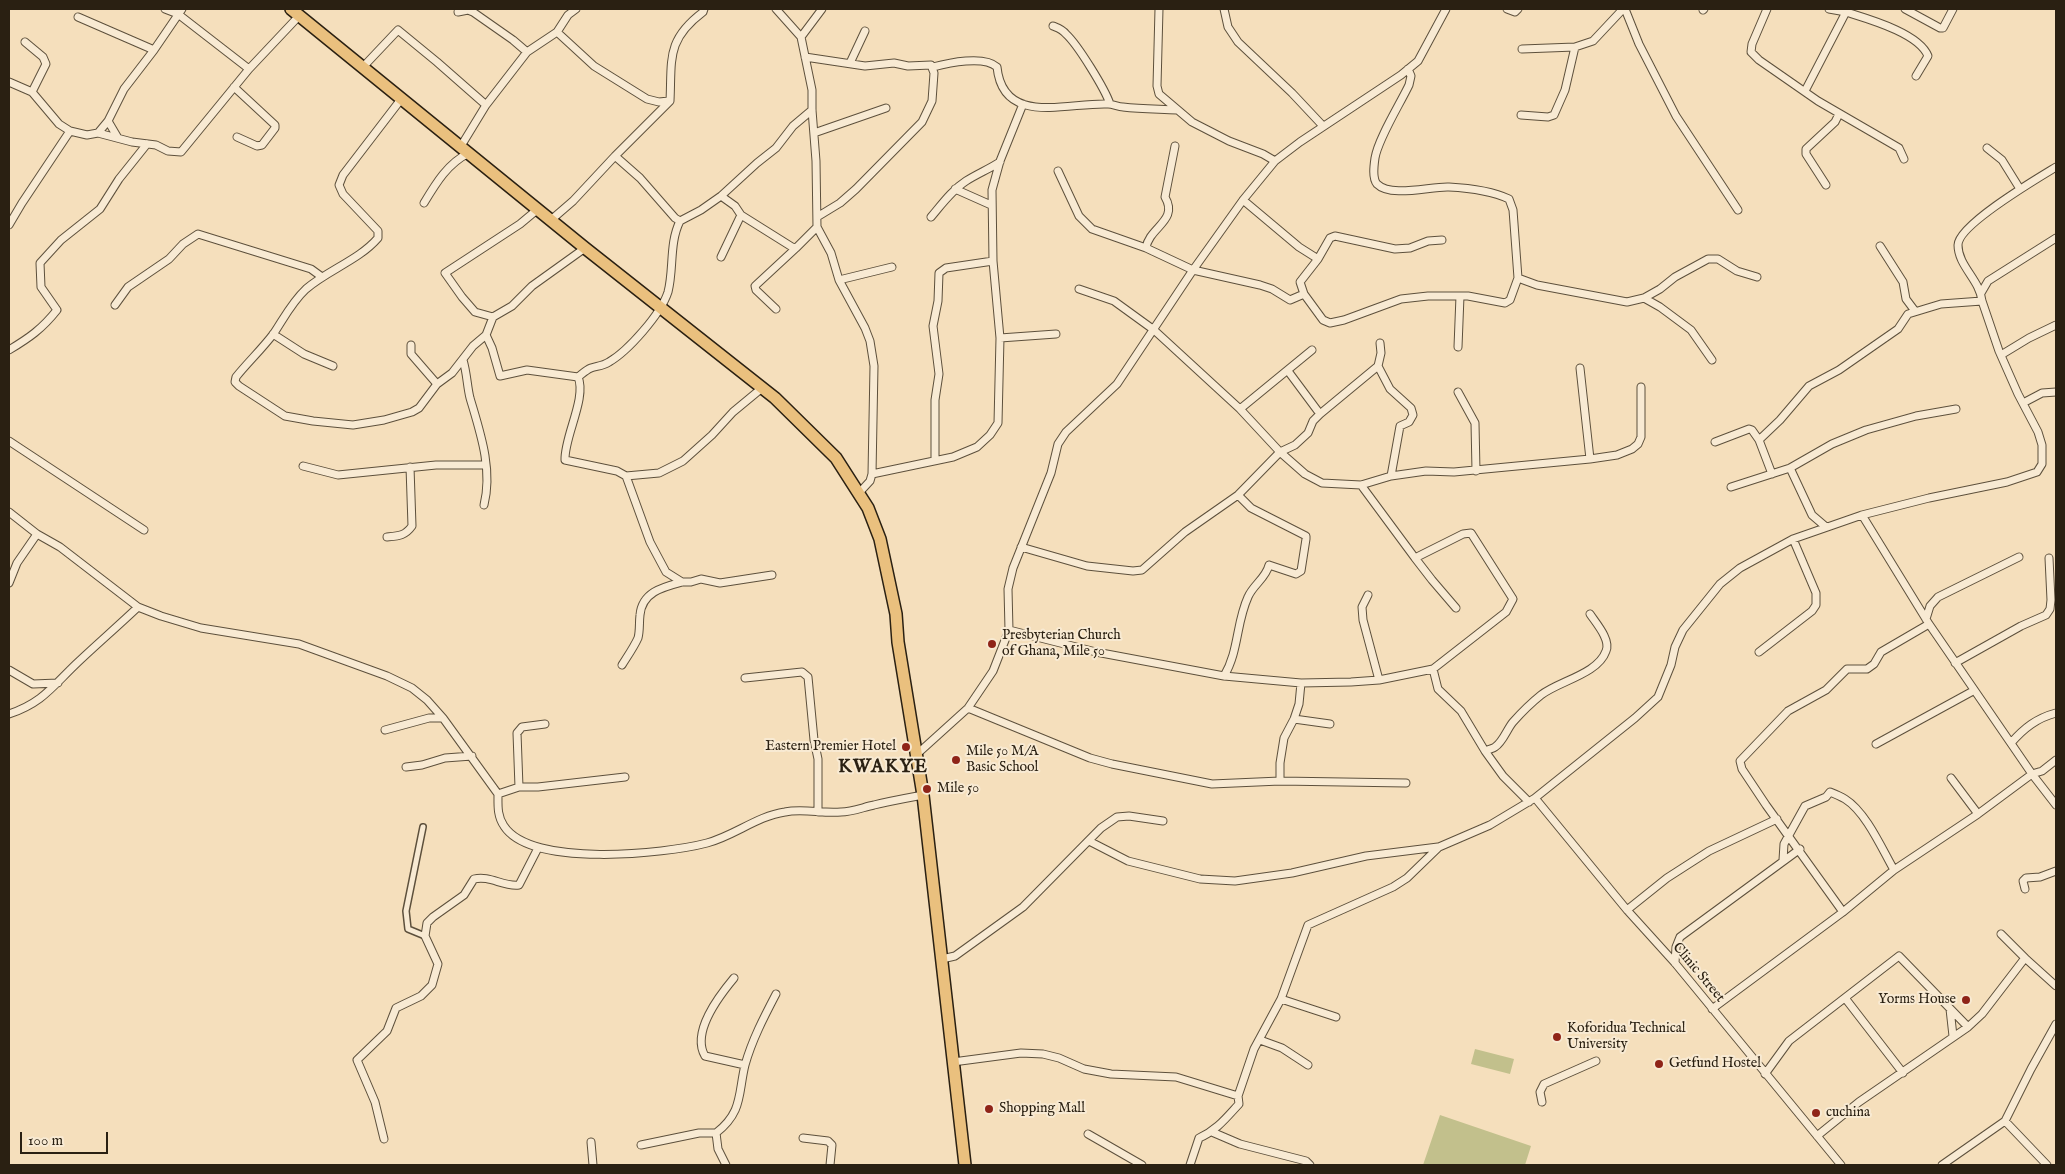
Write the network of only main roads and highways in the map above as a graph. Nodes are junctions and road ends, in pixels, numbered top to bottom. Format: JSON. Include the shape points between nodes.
{"nodes":[{"id":1,"x":295,"y":12,"type":"edge"},
{"id":2,"x":965,"y":1165,"type":"edge"}],
"edges":[{"from":1,"to":2,"type":"highway","via":[[782,404],[836,458],[868,508],[885,561],[896,614],[923,795]]}]}
